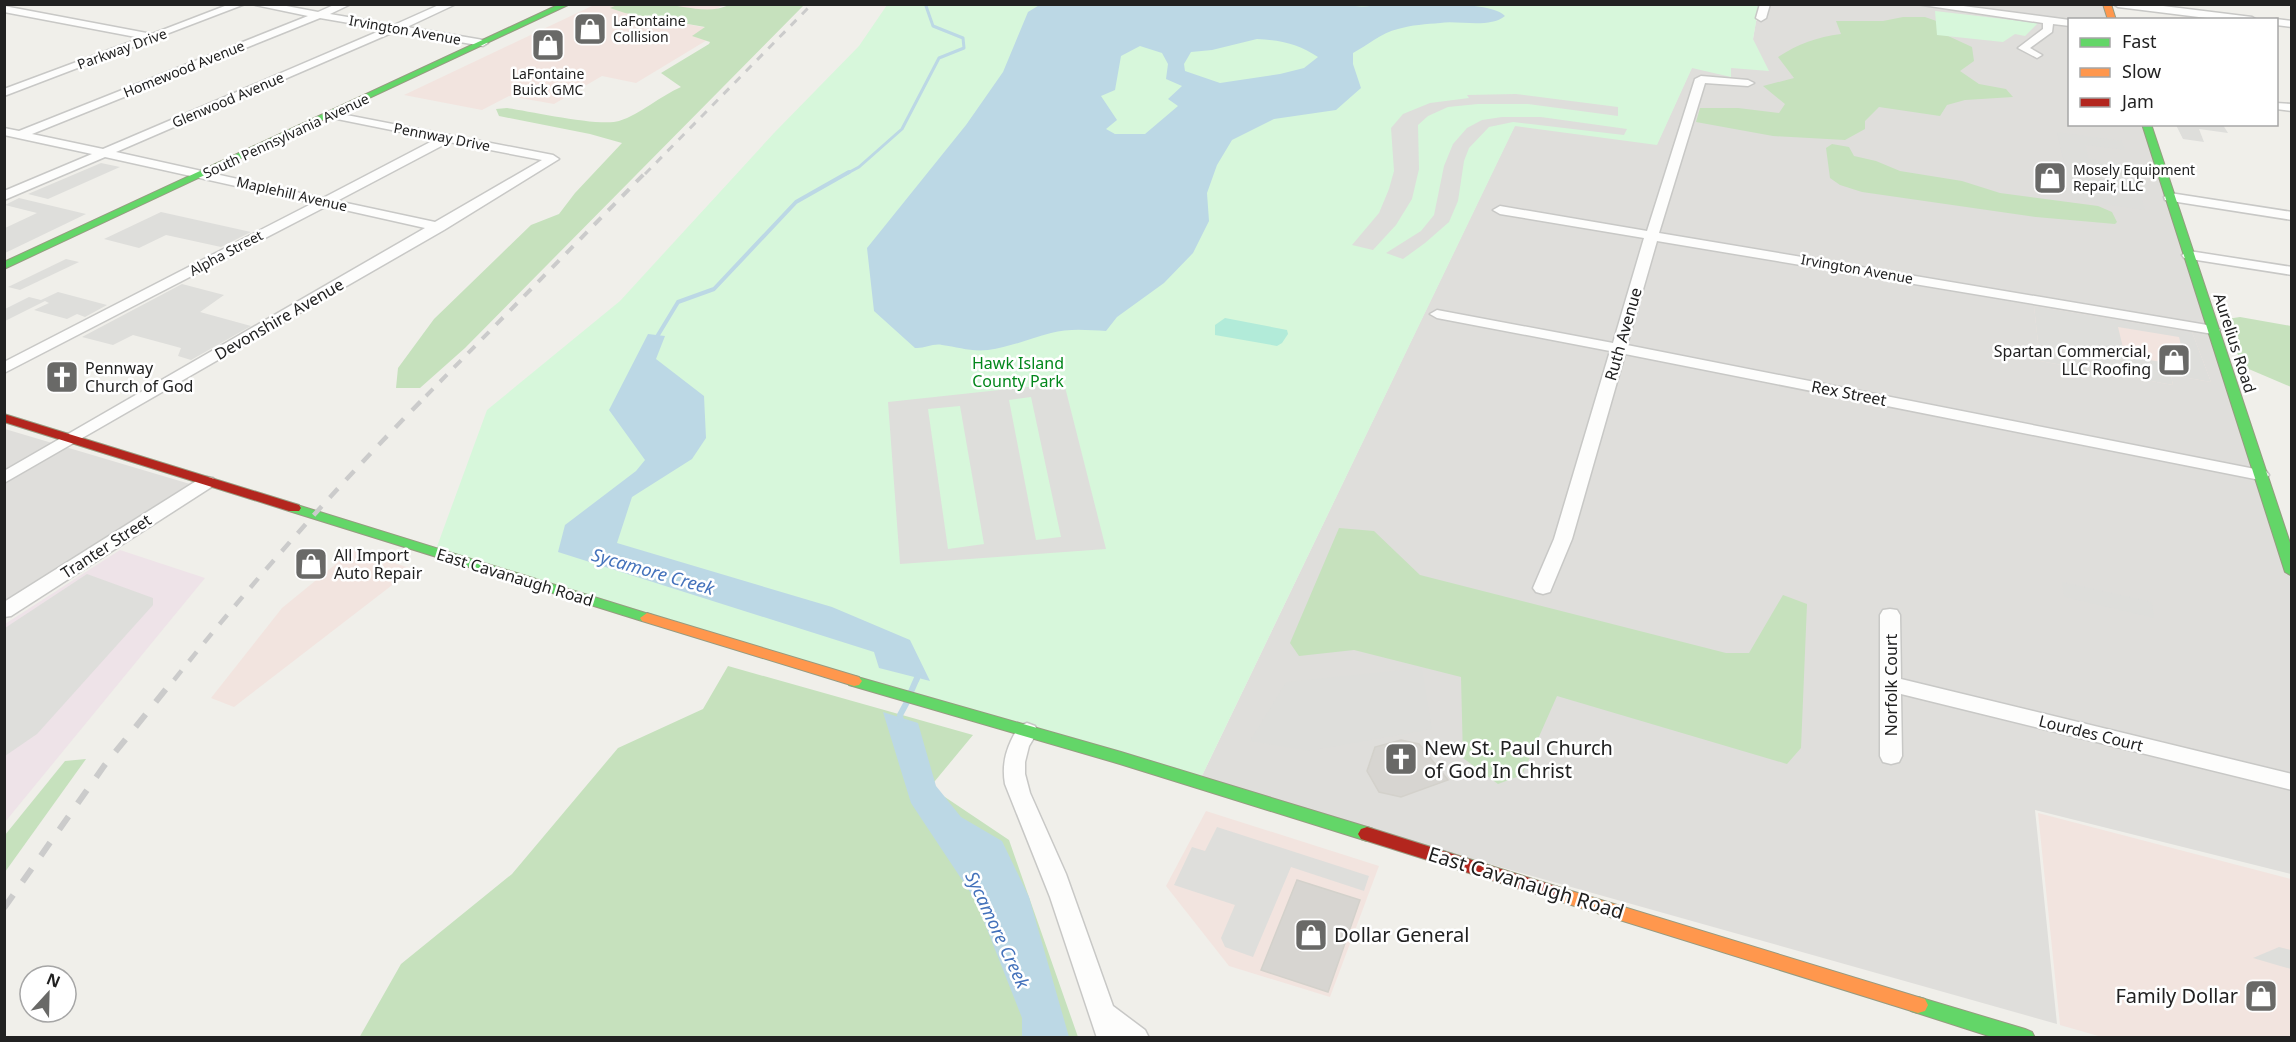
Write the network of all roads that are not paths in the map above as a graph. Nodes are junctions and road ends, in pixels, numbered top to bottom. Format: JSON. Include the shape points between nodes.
{"nodes":[{"id":1,"x":53,"y":4,"type":"edge"},
{"id":2,"x":240,"y":4,"type":"edge"},
{"id":3,"x":256,"y":4,"type":"edge"},
{"id":4,"x":346,"y":4,"type":"edge"},
{"id":5,"x":451,"y":4,"type":"edge"},
{"id":6,"x":567,"y":4,"type":"edge"},
{"id":7,"x":1765,"y":4,"type":"edge"},
{"id":8,"x":1921,"y":4,"type":"edge"},
{"id":9,"x":2118,"y":4,"type":"edge"},
{"id":10,"x":4,"y":9,"type":"edge"},
{"id":11,"x":27,"y":13,"type":"junction"},
{"id":12,"x":319,"y":15,"type":"junction"},
{"id":13,"x":1761,"y":18,"type":"dead end"},
{"id":14,"x":2236,"y":18,"type":"edge"},
{"id":15,"x":4,"y":21,"type":"edge"},
{"id":16,"x":2048,"y":21,"type":"junction"},
{"id":17,"x":2068,"y":23,"type":"edge"},
{"id":18,"x":395,"y":28,"type":"junction"},
{"id":19,"x":154,"y":37,"type":"junction"},
{"id":20,"x":483,"y":44,"type":"junction"},
{"id":21,"x":2037,"y":56,"type":"dead end"},
{"id":22,"x":1748,"y":83,"type":"dead end"},
{"id":23,"x":4,"y":93,"type":"edge"},
{"id":24,"x":331,"y":115,"type":"junction"},
{"id":25,"x":2147,"y":126,"type":"edge"},
{"id":26,"x":4,"y":130,"type":"edge"},
{"id":27,"x":21,"y":134,"type":"junction"},
{"id":28,"x":448,"y":138,"type":"junction"},
{"id":29,"x":105,"y":153,"type":"junction"},
{"id":30,"x":553,"y":159,"type":"joint"},
{"id":31,"x":202,"y":175,"type":"junction"},
{"id":32,"x":4,"y":196,"type":"edge"},
{"id":33,"x":2170,"y":197,"type":"junction"},
{"id":34,"x":325,"y":202,"type":"junction"},
{"id":35,"x":1500,"y":210,"type":"dead end"},
{"id":36,"x":2292,"y":216,"type":"edge"},
{"id":37,"x":439,"y":227,"type":"junction"},
{"id":38,"x":1652,"y":234,"type":"junction"},
{"id":39,"x":2189,"y":255,"type":"junction"},
{"id":40,"x":4,"y":266,"type":"edge"},
{"id":41,"x":2292,"y":270,"type":"edge"},
{"id":42,"x":1437,"y":314,"type":"dead end"},
{"id":43,"x":2213,"y":330,"type":"junction"},
{"id":44,"x":1619,"y":348,"type":"junction"},
{"id":45,"x":4,"y":368,"type":"edge"},
{"id":46,"x":4,"y":418,"type":"edge"},
{"id":47,"x":72,"y":439,"type":"junction"},
{"id":48,"x":2260,"y":475,"type":"junction"},
{"id":49,"x":4,"y":478,"type":"edge"},
{"id":50,"x":207,"y":482,"type":"junction"},
{"id":51,"x":2286,"y":539,"type":"edge"},
{"id":52,"x":2292,"y":572,"type":"edge"},
{"id":53,"x":1543,"y":588,"type":"dead end"},
{"id":54,"x":4,"y":611,"type":"edge"},
{"id":55,"x":1890,"y":615,"type":"dead end"},
{"id":56,"x":1891,"y":684,"type":"junction"},
{"id":57,"x":1027,"y":731,"type":"junction"},
{"id":58,"x":1891,"y":756,"type":"dead end"},
{"id":59,"x":2292,"y":782,"type":"edge"},
{"id":60,"x":1106,"y":1025,"type":"edge"},
{"id":61,"x":1136,"y":1038,"type":"edge"},
{"id":62,"x":2025,"y":1038,"type":"edge"}],
"edges":[{"from":1,"to":11,"type":"street"},
{"from":2,"to":19,"type":"street","name":"Parkway Drive"},
{"from":3,"to":12,"type":"street","name":"Irvington Avenue"},
{"from":4,"to":12,"type":"street","name":"Homewood Avenue"},
{"from":5,"to":18,"type":"street","name":"Glenwood Avenue"},
{"from":6,"to":20,"type":"street","name":"South Pennsylvania Avenue"},
{"from":7,"to":13,"type":"street"},
{"from":8,"to":16,"type":"street"},
{"from":9,"to":14,"type":"street"},
{"from":10,"to":11,"type":"street"},
{"from":11,"to":15,"type":"street"},
{"from":11,"to":19,"type":"street"},
{"from":12,"to":18,"type":"street","name":"Irvington Avenue"},
{"from":12,"to":27,"type":"street","name":"Homewood Avenue"},
{"from":16,"to":17,"type":"street"},
{"from":16,"to":21,"type":"street","via":[[2048,30],[2023,48]]},
{"from":18,"to":20,"type":"street","name":"Irvington Avenue"},
{"from":18,"to":29,"type":"street","name":"Glenwood Avenue"},
{"from":19,"to":23,"type":"street","name":"Parkway Drive"},
{"from":20,"to":24,"type":"street","name":"South Pennsylvania Avenue"},
{"from":22,"to":38,"type":"street","name":"Ruth Avenue","via":[[1701,79]]},
{"from":24,"to":28,"type":"street","name":"Pennway Drive"},
{"from":24,"to":31,"type":"street","name":"South Pennsylvania Avenue"},
{"from":25,"to":33,"type":"street","name":"Aurelius Road"},
{"from":26,"to":27,"type":"street","name":"Maplehill Avenue"},
{"from":27,"to":29,"type":"street","name":"Maplehill Avenue"},
{"from":28,"to":30,"type":"street","name":"Pennway Drive"},
{"from":28,"to":34,"type":"street","name":"Alpha Street"},
{"from":29,"to":31,"type":"street","name":"Maplehill Avenue"},
{"from":29,"to":32,"type":"street","name":"Glenwood Avenue"},
{"from":30,"to":37,"type":"street","name":"Devonshire Avenue"},
{"from":31,"to":34,"type":"street","name":"Maplehill Avenue"},
{"from":31,"to":40,"type":"street","name":"South Pennsylvania Avenue"},
{"from":33,"to":36,"type":"street"},
{"from":33,"to":39,"type":"street","name":"Aurelius Road"},
{"from":34,"to":37,"type":"street","name":"Maplehill Avenue"},
{"from":34,"to":45,"type":"street","name":"Alpha Street"},
{"from":35,"to":38,"type":"street","name":"Irvington Avenue"},
{"from":37,"to":47,"type":"street","name":"Devonshire Avenue"},
{"from":38,"to":43,"type":"street","name":"Irvington Avenue"},
{"from":38,"to":44,"type":"street","name":"Ruth Avenue"},
{"from":39,"to":41,"type":"street"},
{"from":39,"to":43,"type":"street","name":"Aurelius Road"},
{"from":42,"to":44,"type":"street","name":"Rex Street"},
{"from":43,"to":48,"type":"street","name":"Aurelius Road"},
{"from":44,"to":48,"type":"street","name":"Rex Street"},
{"from":44,"to":53,"type":"street","name":"Ruth Avenue","via":[[1563,539]]},
{"from":46,"to":47,"type":"street","name":"East Cavanaugh Road"},
{"from":47,"to":49,"type":"street","name":"Devonshire Avenue"},
{"from":47,"to":50,"type":"street","name":"East Cavanaugh Road"},
{"from":48,"to":51,"type":"street","name":"Aurelius Road"},
{"from":50,"to":54,"type":"street","name":"Tranter Street"},
{"from":50,"to":57,"type":"street","name":"East Cavanaugh Road","via":[[797,665]]},
{"from":51,"to":52,"type":"street","name":"Aurelius Road"},
{"from":55,"to":56,"type":"street","name":"Norfolk Court"},
{"from":56,"to":58,"type":"street","name":"Norfolk Court"},
{"from":56,"to":59,"type":"street","name":"Lourdes Court"},
{"from":57,"to":60,"type":"street","via":[[1016,749],[1017,788],[1055,876]]},
{"from":57,"to":62,"type":"street","name":"East Cavanaugh Road"},
{"from":60,"to":61,"type":"street"}]}
